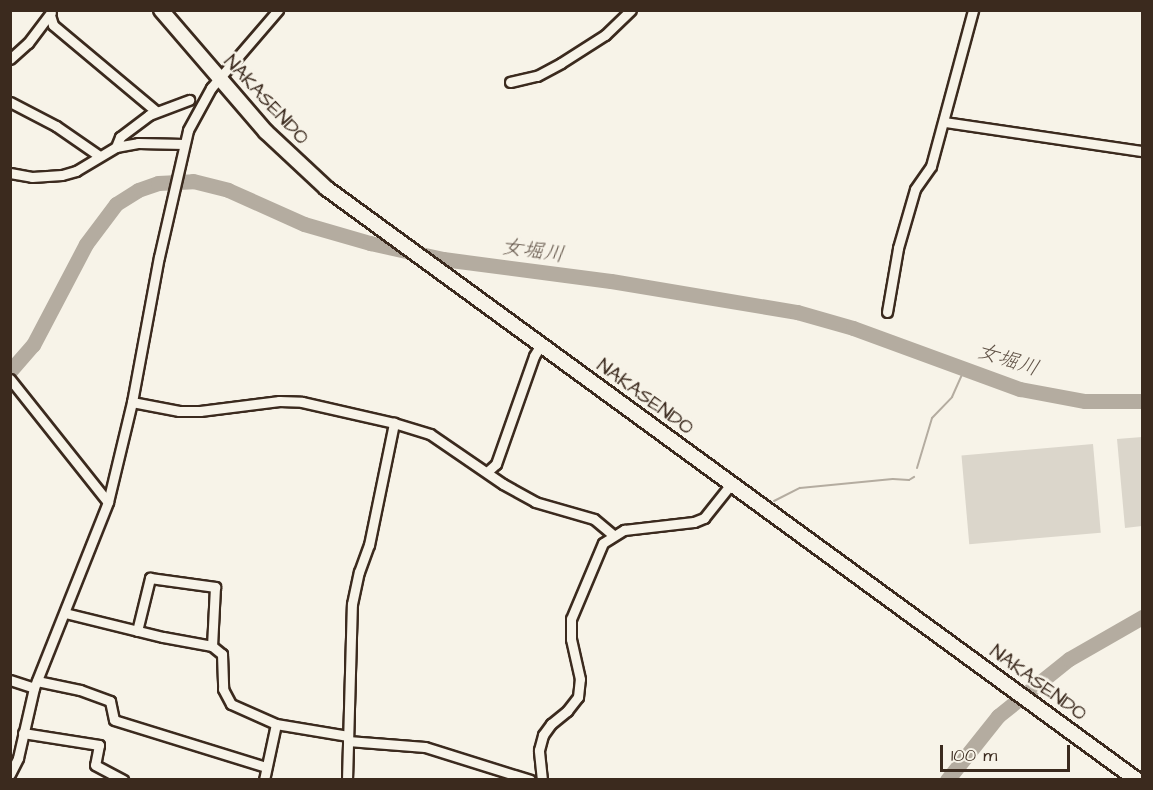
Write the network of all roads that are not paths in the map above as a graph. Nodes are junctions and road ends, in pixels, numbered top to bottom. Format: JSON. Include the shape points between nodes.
{"nodes":[{"id":1,"x":161,"y":10,"type":"edge"},
{"id":2,"x":278,"y":10,"type":"edge"},
{"id":3,"x":631,"y":10,"type":"edge"},
{"id":4,"x":973,"y":10,"type":"edge"},
{"id":5,"x":51,"y":13,"type":"edge"},
{"id":6,"x":10,"y":59,"type":"edge"},
{"id":7,"x":220,"y":79,"type":"junction"},
{"id":8,"x":510,"y":82,"type":"dead end"},
{"id":9,"x":189,"y":100,"type":"dead end"},
{"id":10,"x":10,"y":102,"type":"edge"},
{"id":11,"x":156,"y":111,"type":"junction"},
{"id":12,"x":945,"y":122,"type":"junction"},
{"id":13,"x":184,"y":144,"type":"junction"},
{"id":14,"x":116,"y":147,"type":"junction"},
{"id":15,"x":1143,"y":151,"type":"edge"},
{"id":16,"x":98,"y":155,"type":"junction"},
{"id":17,"x":10,"y":173,"type":"edge"},
{"id":18,"x":887,"y":312,"type":"dead end"},
{"id":19,"x":541,"y":345,"type":"junction"},
{"id":20,"x":10,"y":379,"type":"edge"},
{"id":21,"x":132,"y":402,"type":"junction"},
{"id":22,"x":394,"y":423,"type":"junction"},
{"id":23,"x":487,"y":472,"type":"junction"},
{"id":24,"x":731,"y":484,"type":"junction"},
{"id":25,"x":108,"y":502,"type":"junction"},
{"id":26,"x":612,"y":534,"type":"junction"},
{"id":27,"x":65,"y":613,"type":"junction"},
{"id":28,"x":137,"y":631,"type":"junction"},
{"id":29,"x":212,"y":645,"type":"junction"},
{"id":30,"x":10,"y":680,"type":"edge"},
{"id":31,"x":36,"y":685,"type":"junction"},
{"id":32,"x":276,"y":724,"type":"junction"},
{"id":33,"x":23,"y":733,"type":"junction"},
{"id":34,"x":348,"y":739,"type":"junction"},
{"id":35,"x":266,"y":767,"type":"junction"},
{"id":36,"x":10,"y":774,"type":"edge"},
{"id":37,"x":123,"y":780,"type":"edge"},
{"id":38,"x":264,"y":780,"type":"edge"},
{"id":39,"x":347,"y":780,"type":"edge"},
{"id":40,"x":530,"y":780,"type":"edge"},
{"id":41,"x":542,"y":780,"type":"edge"},
{"id":42,"x":1137,"y":780,"type":"edge"}],
"edges":[{"from":1,"to":7,"type":"highway","name":"NAKASENDO"},
{"from":2,"to":7,"type":"street"},
{"from":3,"to":8,"type":"street","via":[[605,35],[561,63],[537,76]]},
{"from":4,"to":12,"type":"street"},
{"from":5,"to":6,"type":"street"},
{"from":5,"to":11,"type":"street","via":[[52,25]]},
{"from":7,"to":13,"type":"street","via":[[199,107]]},
{"from":7,"to":19,"type":"highway","name":"NAKASENDO","via":[[266,132],[326,188]]},
{"from":9,"to":11,"type":"street"},
{"from":10,"to":16,"type":"street","via":[[56,126]]},
{"from":11,"to":14,"type":"street","via":[[120,137]]},
{"from":12,"to":15,"type":"street"},
{"from":12,"to":18,"type":"street","via":[[931,166],[915,189],[898,248]]},
{"from":13,"to":14,"type":"street","via":[[138,142]]},
{"from":13,"to":21,"type":"street"},
{"from":14,"to":16,"type":"street"},
{"from":16,"to":17,"type":"street","via":[[76,171],[62,175],[32,177]]},
{"from":19,"to":23,"type":"street","via":[[496,464]]},
{"from":19,"to":24,"type":"highway","name":"NAKASENDO"},
{"from":20,"to":25,"type":"street"},
{"from":21,"to":22,"type":"street","via":[[200,411],[279,401],[302,402]]},
{"from":21,"to":25,"type":"street"},
{"from":22,"to":23,"type":"street","via":[[430,434]]},
{"from":22,"to":34,"type":"street","via":[[369,545],[352,604]]},
{"from":23,"to":26,"type":"street","via":[[535,502],[594,519]]},
{"from":24,"to":26,"type":"street","via":[[704,518]]},
{"from":24,"to":42,"type":"highway","name":"NAKASENDO"},
{"from":25,"to":27,"type":"street"},
{"from":26,"to":41,"type":"street","via":[[603,543],[573,610],[571,639],[580,688],[574,705],[543,735],[539,750]]},
{"from":27,"to":28,"type":"street"},
{"from":27,"to":31,"type":"street"},
{"from":28,"to":29,"type":"street"},
{"from":28,"to":29,"type":"street","via":[[150,578],[215,587]]},
{"from":29,"to":32,"type":"street","via":[[222,654],[224,689],[231,704]]},
{"from":30,"to":31,"type":"street"},
{"from":31,"to":33,"type":"street"},
{"from":31,"to":35,"type":"street","via":[[80,690],[110,701],[114,720]]},
{"from":32,"to":34,"type":"street"},
{"from":32,"to":35,"type":"street"},
{"from":33,"to":36,"type":"street"},
{"from":33,"to":37,"type":"street","via":[[99,745],[95,765]]},
{"from":34,"to":39,"type":"street"},
{"from":34,"to":40,"type":"street","via":[[425,747]]},
{"from":35,"to":38,"type":"street"}]}
